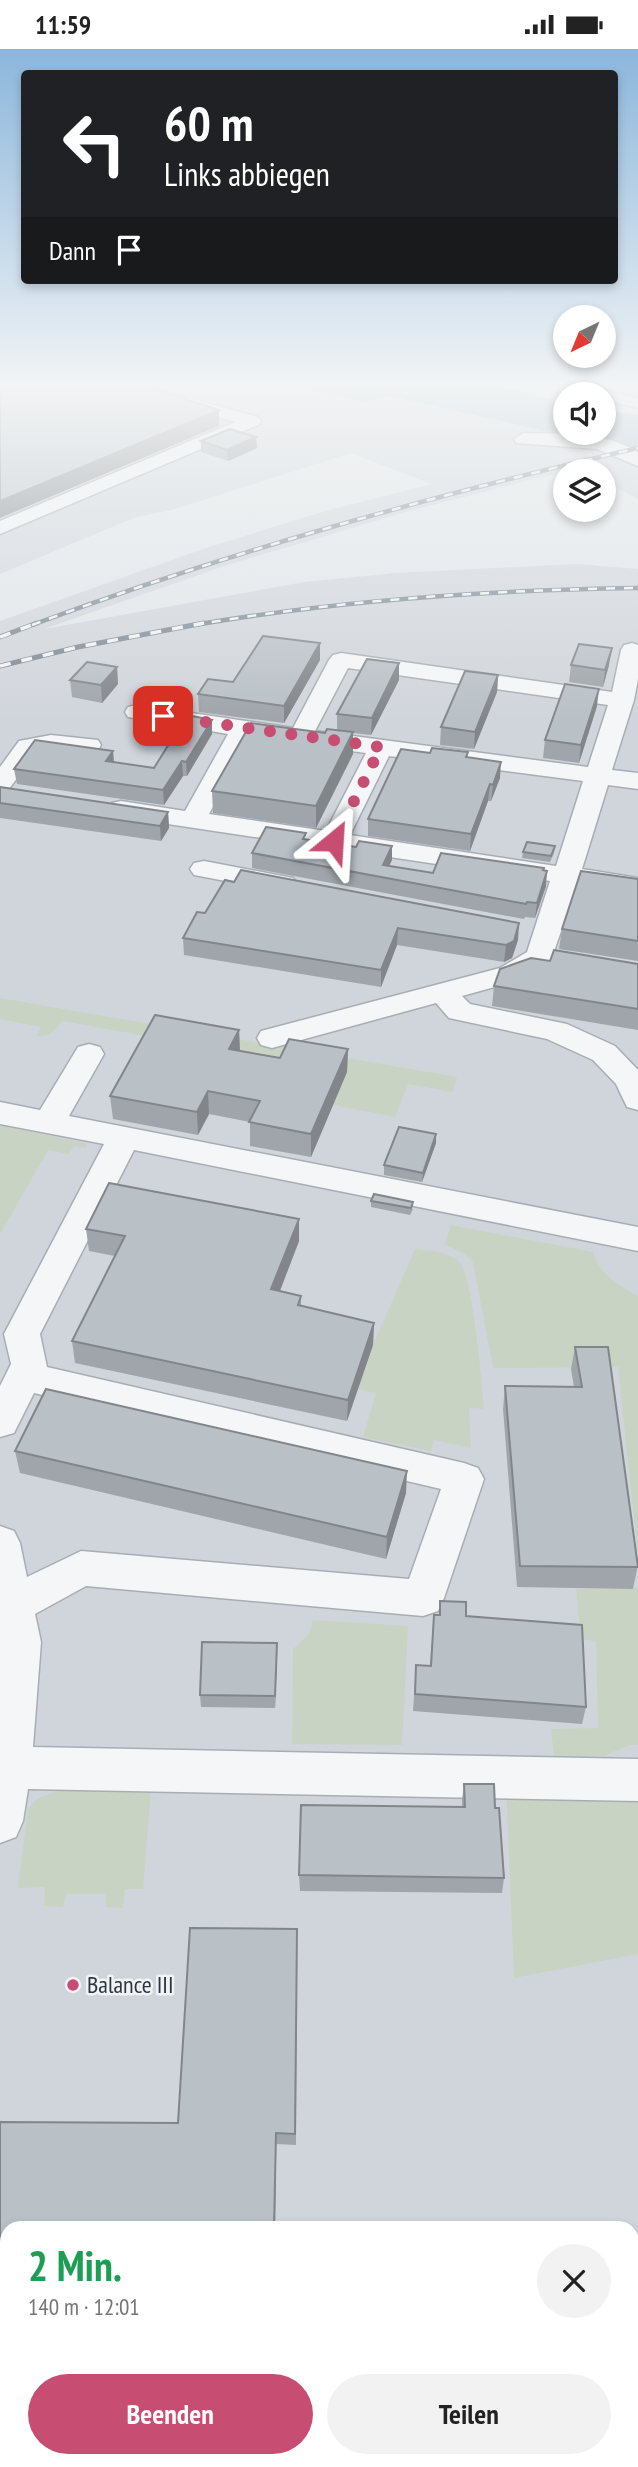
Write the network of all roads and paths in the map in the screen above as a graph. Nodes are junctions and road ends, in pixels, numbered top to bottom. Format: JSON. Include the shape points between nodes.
{"nodes":[{"id":1,"x":75,"y":496,"type":"edge"},
{"id":2,"x":0,"y":528,"type":"edge"},
{"id":3,"x":632,"y":650,"type":"dead end"},
{"id":4,"x":626,"y":705,"type":"edge"},
{"id":5,"x":137,"y":712,"type":"dead end"},
{"id":6,"x":243,"y":729,"type":"junction"},
{"id":7,"x":300,"y":737,"type":"junction"},
{"id":8,"x":89,"y":745,"type":"edge"},
{"id":9,"x":381,"y":747,"type":"junction"},
{"id":10,"x":598,"y":776,"type":"junction"},
{"id":11,"x":638,"y":781,"type":"edge"},
{"id":12,"x":0,"y":784,"type":"edge"},
{"id":13,"x":0,"y":792,"type":"edge"},
{"id":14,"x":27,"y":796,"type":"edge"},
{"id":15,"x":96,"y":806,"type":"edge"},
{"id":16,"x":192,"y":820,"type":"junction"},
{"id":17,"x":334,"y":841,"type":"junction"},
{"id":18,"x":204,"y":869,"type":"dead end"},
{"id":19,"x":567,"y":876,"type":"junction"},
{"id":20,"x":638,"y":886,"type":"edge"},
{"id":21,"x":314,"y":890,"type":"edge"},
{"id":22,"x":520,"y":929,"type":"edge"},
{"id":23,"x":551,"y":951,"type":"junction"},
{"id":24,"x":442,"y":992,"type":"junction"},
{"id":25,"x":272,"y":1038,"type":"dead end"},
{"id":26,"x":89,"y":1054,"type":"dead end"},
{"id":27,"x":638,"y":1100,"type":"edge"},
{"id":28,"x":0,"y":1113,"type":"edge"},
{"id":29,"x":49,"y":1122,"type":"junction"},
{"id":30,"x":124,"y":1137,"type":"junction"},
{"id":31,"x":638,"y":1239,"type":"edge"},
{"id":32,"x":24,"y":1376,"type":"junction"},
{"id":33,"x":0,"y":1422,"type":"edge"},
{"id":34,"x":0,"y":1543,"type":"edge"},
{"id":35,"x":13,"y":1605,"type":"junction"},
{"id":36,"x":4,"y":1767,"type":"edge"},
{"id":37,"x":638,"y":1780,"type":"edge"},
{"id":38,"x":0,"y":1821,"type":"edge"}],
"edges":[{"from":1,"to":2,"type":"street"},
{"from":3,"to":4,"type":"street"},
{"from":4,"to":7,"type":"street","via":[[341,660]]},
{"from":4,"to":10,"type":"street"},
{"from":5,"to":6,"type":"street"},
{"from":6,"to":7,"type":"street"},
{"from":6,"to":16,"type":"street"},
{"from":7,"to":9,"type":"street"},
{"from":8,"to":12,"type":"street","via":[[51,742],[28,746]]},
{"from":9,"to":10,"type":"street"},
{"from":9,"to":17,"type":"street"},
{"from":10,"to":11,"type":"street"},
{"from":10,"to":19,"type":"street"},
{"from":13,"to":14,"type":"street"},
{"from":15,"to":16,"type":"street"},
{"from":16,"to":17,"type":"street"},
{"from":17,"to":19,"type":"street"},
{"from":18,"to":21,"type":"street"},
{"from":19,"to":20,"type":"street"},
{"from":19,"to":23,"type":"street"},
{"from":22,"to":23,"type":"street"},
{"from":23,"to":24,"type":"street","via":[[510,974]]},
{"from":24,"to":25,"type":"street"},
{"from":24,"to":27,"type":"street","via":[[460,1011],[556,1031],[604,1053],[630,1080]]},
{"from":26,"to":29,"type":"street"},
{"from":28,"to":29,"type":"street"},
{"from":29,"to":30,"type":"street"},
{"from":30,"to":31,"type":"street"},
{"from":30,"to":32,"type":"street","via":[[22,1334],[30,1364]]},
{"from":32,"to":33,"type":"street"},
{"from":32,"to":35,"type":"street","via":[[464,1479],[423,1598],[81,1569]]},
{"from":34,"to":35,"type":"street"},
{"from":35,"to":36,"type":"street","via":[[20,1642]]},
{"from":36,"to":37,"type":"street"},
{"from":36,"to":38,"type":"street"}]}
